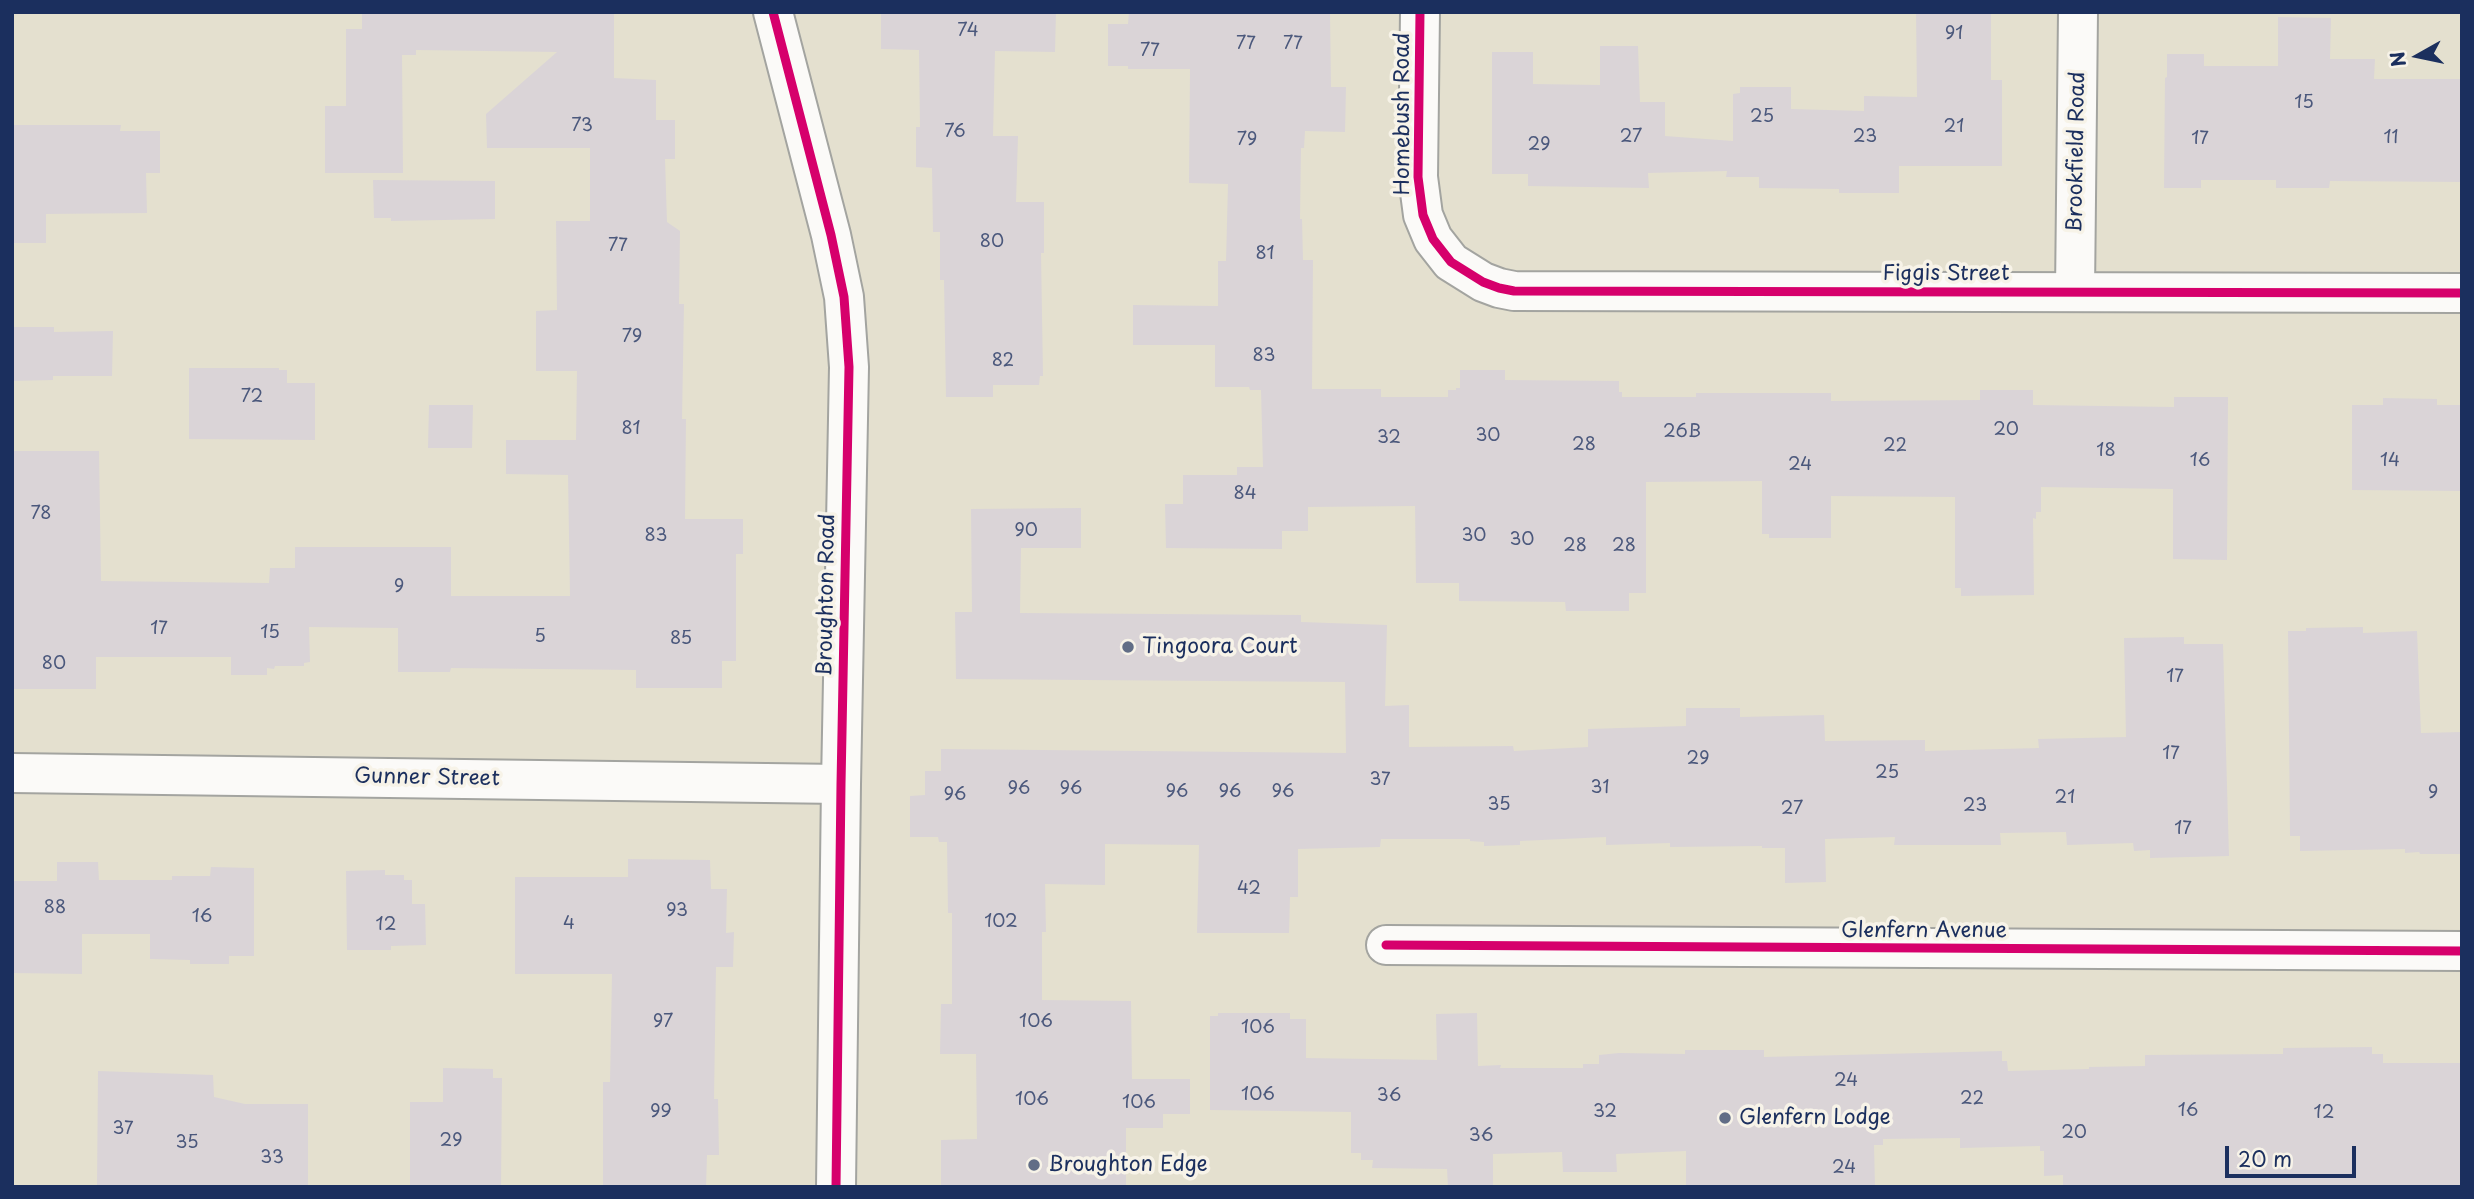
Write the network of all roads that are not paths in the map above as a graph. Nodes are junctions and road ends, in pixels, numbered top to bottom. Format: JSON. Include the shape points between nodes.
{"nodes":[{"id":1,"x":773,"y":12,"type":"edge"},
{"id":2,"x":1420,"y":12,"type":"edge"},
{"id":3,"x":2078,"y":12,"type":"edge"},
{"id":4,"x":1443,"y":251,"type":"joint"},
{"id":5,"x":2075,"y":292,"type":"junction"},
{"id":6,"x":2462,"y":293,"type":"edge"},
{"id":7,"x":12,"y":773,"type":"edge"},
{"id":8,"x":841,"y":784,"type":"junction"},
{"id":9,"x":1387,"y":945,"type":"dead end"},
{"id":10,"x":2462,"y":951,"type":"edge"},
{"id":11,"x":836,"y":1187,"type":"edge"}],
"edges":[{"from":1,"to":8,"type":"street","name":"Broughton Road","via":[[844,297],[849,367]]},
{"from":2,"to":4,"type":"street","name":"Homebush Road","via":[[1419,197],[1428,229]]},
{"from":3,"to":5,"type":"street","name":"Brookfield Road"},
{"from":4,"to":5,"type":"street","name":"Figgis Street","via":[[1451,262],[1483,282],[1514,290]]},
{"from":5,"to":6,"type":"street","name":"Figgis Street"},
{"from":7,"to":8,"type":"street","name":"Gunner Street"},
{"from":8,"to":11,"type":"street","name":"Broughton Road"},
{"from":9,"to":10,"type":"street","name":"Glenfern Avenue"}]}
